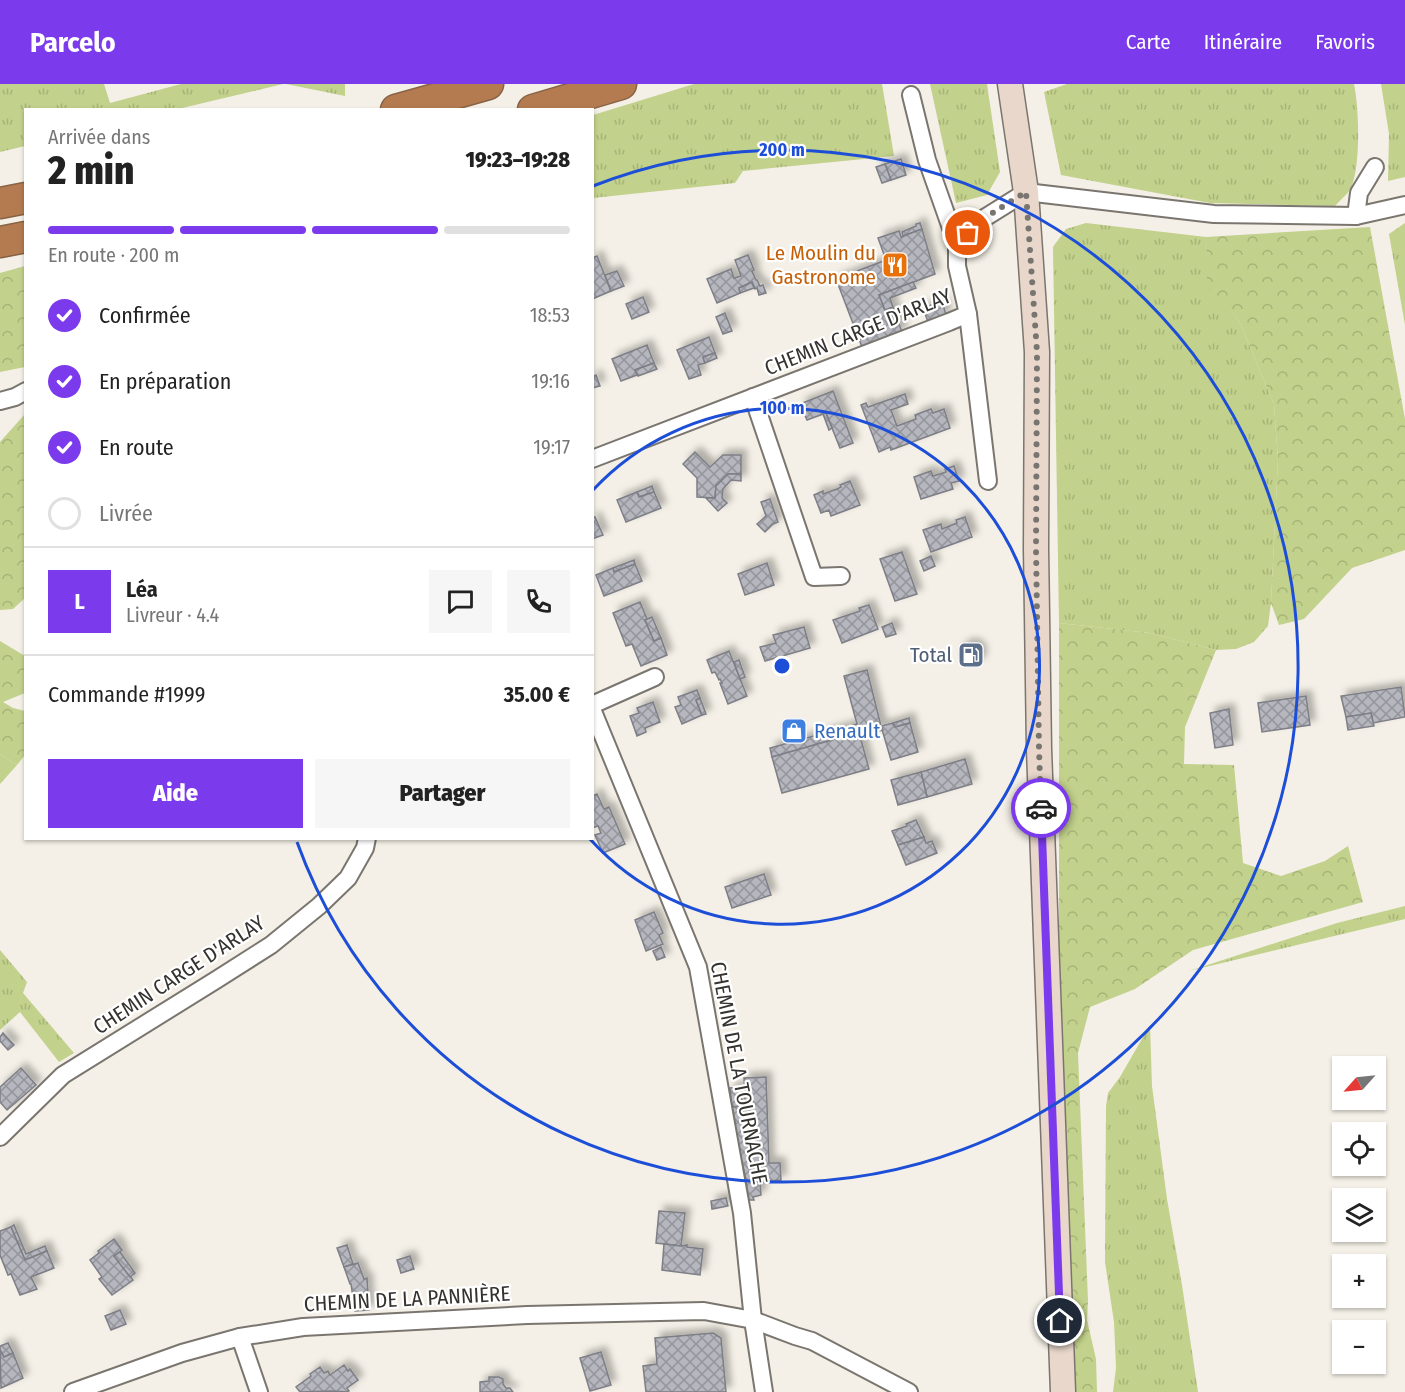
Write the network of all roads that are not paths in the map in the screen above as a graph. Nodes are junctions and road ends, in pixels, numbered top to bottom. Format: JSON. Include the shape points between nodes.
{"nodes":[{"id":1,"x":488,"y":84,"type":"edge"},
{"id":2,"x":621,"y":84,"type":"edge"},
{"id":3,"x":1010,"y":84,"type":"edge"},
{"id":4,"x":911,"y":95,"type":"dead end"},
{"id":5,"x":403,"y":108,"type":"edge"},
{"id":6,"x":540,"y":108,"type":"edge"},
{"id":7,"x":1375,"y":167,"type":"dead end"},
{"id":8,"x":1026,"y":192,"type":"junction"},
{"id":9,"x":24,"y":198,"type":"edge"},
{"id":10,"x":0,"y":203,"type":"edge"},
{"id":11,"x":1405,"y":205,"type":"edge"},
{"id":12,"x":1356,"y":216,"type":"junction"},
{"id":13,"x":24,"y":237,"type":"edge"},
{"id":14,"x":0,"y":242,"type":"edge"},
{"id":15,"x":957,"y":245,"type":"junction"},
{"id":16,"x":968,"y":314,"type":"junction"},
{"id":17,"x":24,"y":392,"type":"edge"},
{"id":18,"x":753,"y":397,"type":"junction"},
{"id":19,"x":0,"y":401,"type":"edge"},
{"id":20,"x":594,"y":458,"type":"edge"},
{"id":21,"x":988,"y":481,"type":"dead end"},
{"id":22,"x":841,"y":576,"type":"dead end"},
{"id":23,"x":655,"y":677,"type":"dead end"},
{"id":24,"x":594,"y":706,"type":"edge"},
{"id":25,"x":594,"y":712,"type":"edge"},
{"id":26,"x":367,"y":840,"type":"edge"},
{"id":27,"x":0,"y":1137,"type":"edge"},
{"id":28,"x":753,"y":1320,"type":"junction"},
{"id":29,"x":240,"y":1337,"type":"junction"},
{"id":30,"x":73,"y":1392,"type":"edge"},
{"id":31,"x":259,"y":1392,"type":"edge"},
{"id":32,"x":764,"y":1392,"type":"edge"},
{"id":33,"x":909,"y":1392,"type":"edge"},
{"id":34,"x":1062,"y":1392,"type":"edge"}],
"edges":[{"from":1,"to":5,"type":"highway"},
{"from":2,"to":6,"type":"highway"},
{"from":3,"to":8,"type":"main road"},
{"from":4,"to":15,"type":"street","name":"CHEMIN CARGE D'ARLAY","via":[[927,160]]},
{"from":7,"to":12,"type":"street","via":[[1359,193]]},
{"from":8,"to":12,"type":"street","via":[[1214,214]]},
{"from":8,"to":15,"type":"street","via":[[978,222]]},
{"from":8,"to":34,"type":"main road","via":[[1037,352],[1039,749]]},
{"from":9,"to":10,"type":"highway"},
{"from":11,"to":12,"type":"street"},
{"from":13,"to":14,"type":"highway"},
{"from":15,"to":16,"type":"street","name":"CHEMIN CARGE D'ARLAY","via":[[957,266]]},
{"from":16,"to":18,"type":"street","name":"CHEMIN CARGE D'ARLAY"},
{"from":16,"to":21,"type":"street"},
{"from":17,"to":19,"type":"street"},
{"from":18,"to":20,"type":"street","name":"CHEMIN CARGE D'ARLAY"},
{"from":18,"to":22,"type":"street","name":"CHEMIN CARGE D'ARLAY","via":[[814,577]]},
{"from":23,"to":24,"type":"street"},
{"from":25,"to":28,"type":"street","name":"CHEMIN DE LA TOURNACHE","via":[[698,967],[742,1213]]},
{"from":26,"to":27,"type":"street","name":"CHEMIN CARGE D'ARLAY","via":[[348,878],[319,906],[262,951],[63,1076]]},
{"from":28,"to":29,"type":"street","name":"CHEMIN DE LA PANNIÈRE","via":[[704,1311],[527,1315],[303,1327]]},
{"from":28,"to":32,"type":"street","name":"CHEMIN DE LA TOURNACHE"},
{"from":28,"to":33,"type":"street","name":"CHEMIN DE LA PANNIÈRE","via":[[812,1341]]},
{"from":29,"to":30,"type":"street","name":"CHEMIN DE LA PANNIÈRE"},
{"from":29,"to":31,"type":"street"}]}
